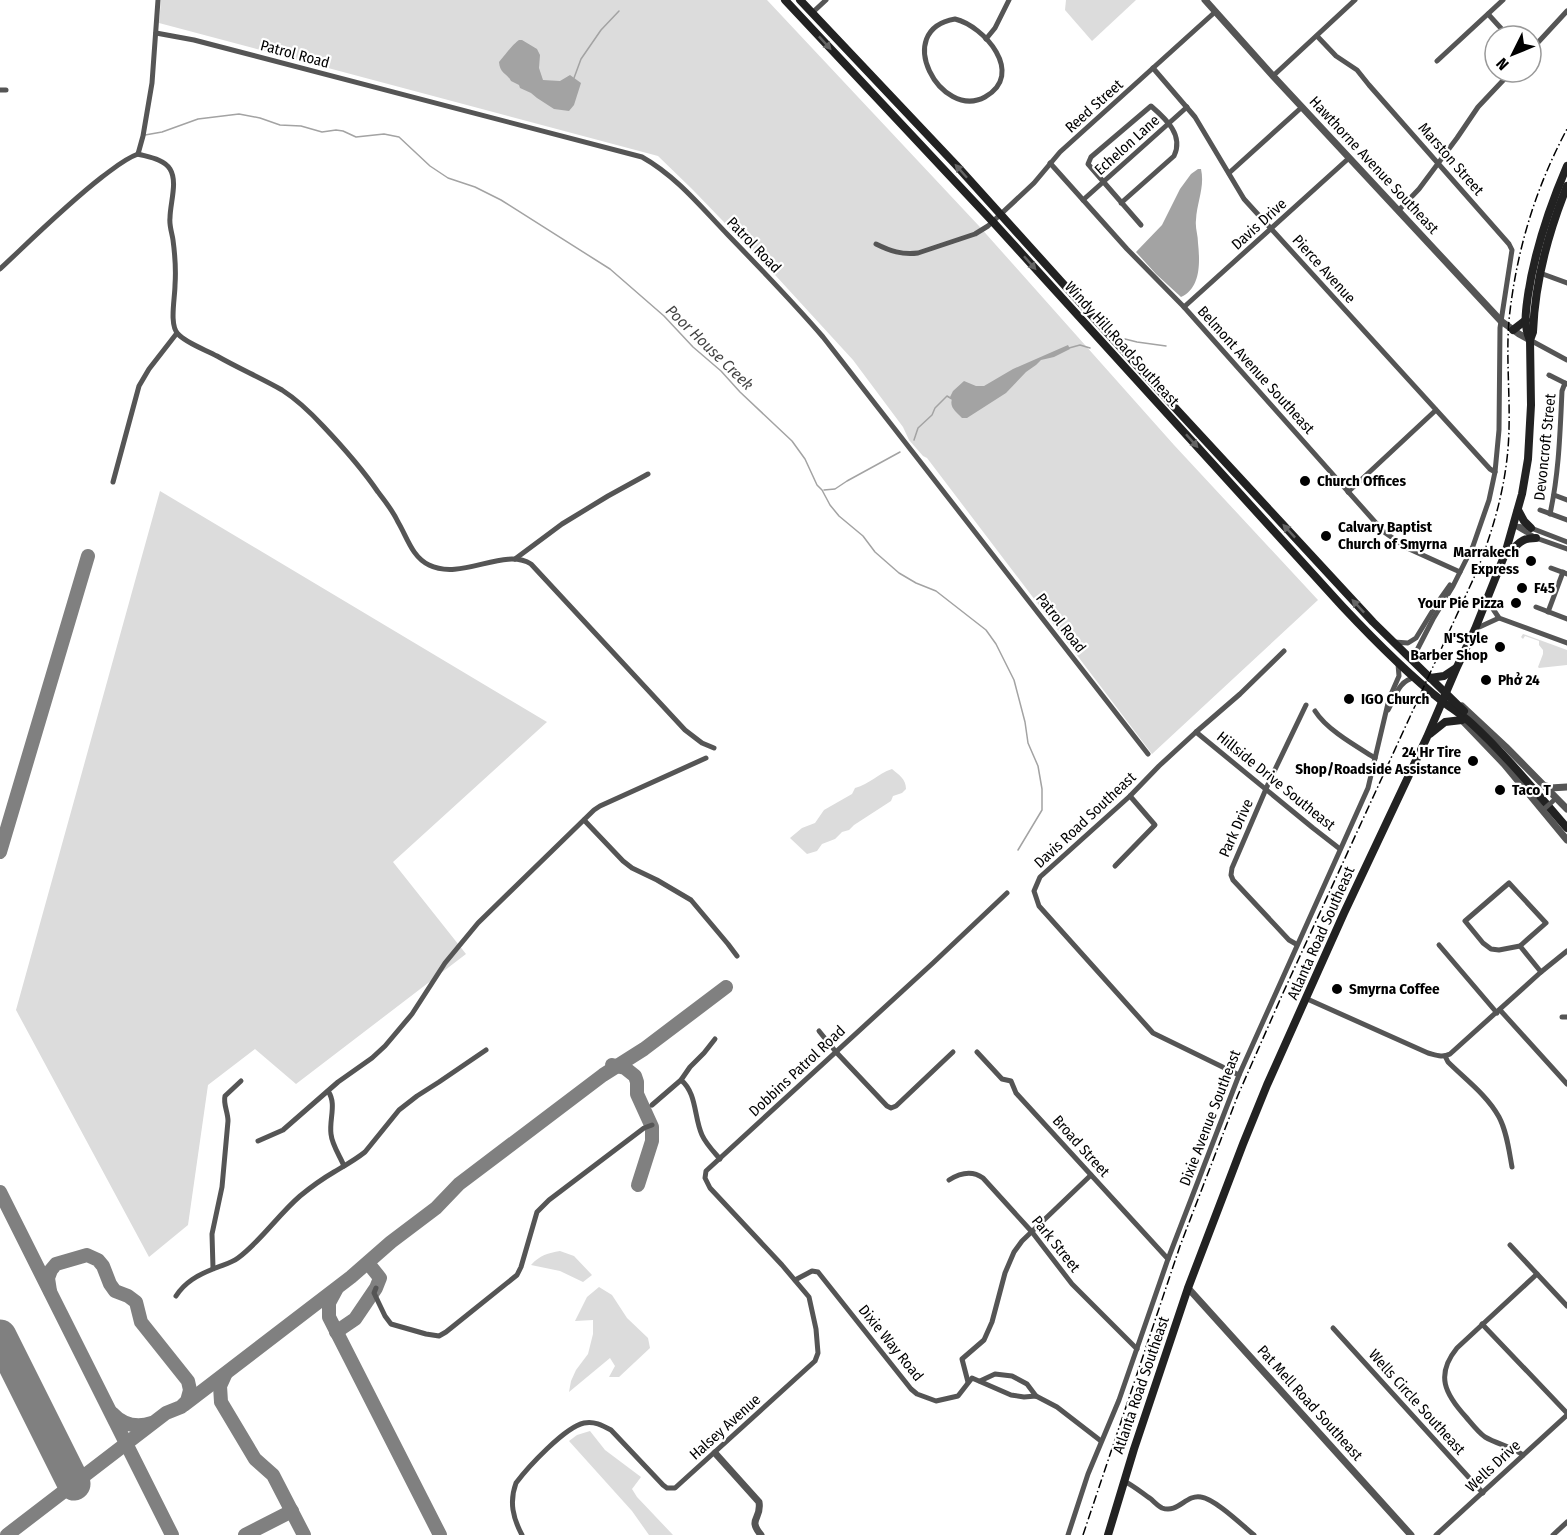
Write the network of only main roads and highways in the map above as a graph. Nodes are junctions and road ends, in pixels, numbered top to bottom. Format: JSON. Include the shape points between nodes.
{"nodes":[{"id":1,"x":785,"y":0,"type":"edge"},
{"id":2,"x":800,"y":0,"type":"edge"},
{"id":3,"x":1567,"y":166,"type":"edge"},
{"id":4,"x":1567,"y":186,"type":"edge"},
{"id":5,"x":1526,"y":320,"type":"junction"},
{"id":6,"x":1513,"y":330,"type":"road end"},
{"id":7,"x":1530,"y":340,"type":"junction"},
{"id":8,"x":1518,"y":510,"type":"junction"},
{"id":9,"x":1531,"y":528,"type":"road end"},
{"id":10,"x":1536,"y":538,"type":"road end"},
{"id":11,"x":1505,"y":554,"type":"junction"},
{"id":12,"x":1457,"y":667,"type":"junction"},
{"id":13,"x":1430,"y":678,"type":"junction"},
{"id":14,"x":1446,"y":693,"type":"junction"},
{"id":15,"x":1443,"y":702,"type":"junction"},
{"id":16,"x":1462,"y":720,"type":"road end"},
{"id":17,"x":1427,"y":737,"type":"junction"},
{"id":18,"x":1567,"y":822,"type":"edge"},
{"id":19,"x":1567,"y":828,"type":"edge"},
{"id":20,"x":1108,"y":1535,"type":"edge"}],
"edges":[{"from":1,"to":15,"type":"main road","name":"Windy Hill Road Southeast","one_way":true,"via":[[1342,606]]},
{"from":13,"to":2,"type":"main road","name":"Windy Hill Road Southeast","one_way":true,"via":[[1392,642]]},
{"from":3,"to":5,"type":"main road","name":"Atlanta Road Southeast","via":[[1538,244]]},
{"from":4,"to":7,"type":"main road","name":"Atlanta Road Southeast","via":[[1549,235]]},
{"from":5,"to":6,"type":"main road"},
{"from":5,"to":7,"type":"main road","name":"Atlanta Road Southeast"},
{"from":7,"to":8,"type":"main road","name":"Atlanta Road Southeast","via":[[1529,445]]},
{"from":8,"to":9,"type":"main road"},
{"from":8,"to":11,"type":"main road","name":"Atlanta Road Southeast"},
{"from":10,"to":11,"type":"main road","via":[[1521,541]]},
{"from":11,"to":12,"type":"main road","name":"Atlanta Road Southeast"},
{"from":12,"to":13,"type":"main road","via":[[1444,676]]},
{"from":12,"to":14,"type":"main road","name":"Atlanta Road Southeast"},
{"from":13,"to":14,"type":"main road","name":"Windy Hill Road Southeast"},
{"from":14,"to":15,"type":"main road","name":"Atlanta Road Southeast"},
{"from":14,"to":18,"type":"main road","name":"Windy Hill Road Southeast","via":[[1512,758]]},
{"from":15,"to":17,"type":"main road","name":"Atlanta Road Southeast"},
{"from":15,"to":19,"type":"main road","name":"Windy Hill Road Southeast","via":[[1495,747]]},
{"from":16,"to":17,"type":"main road","via":[[1444,722]]},
{"from":17,"to":20,"type":"main road","name":"Atlanta Road Southeast","via":[[1305,998],[1243,1144],[1188,1288]]}]}
